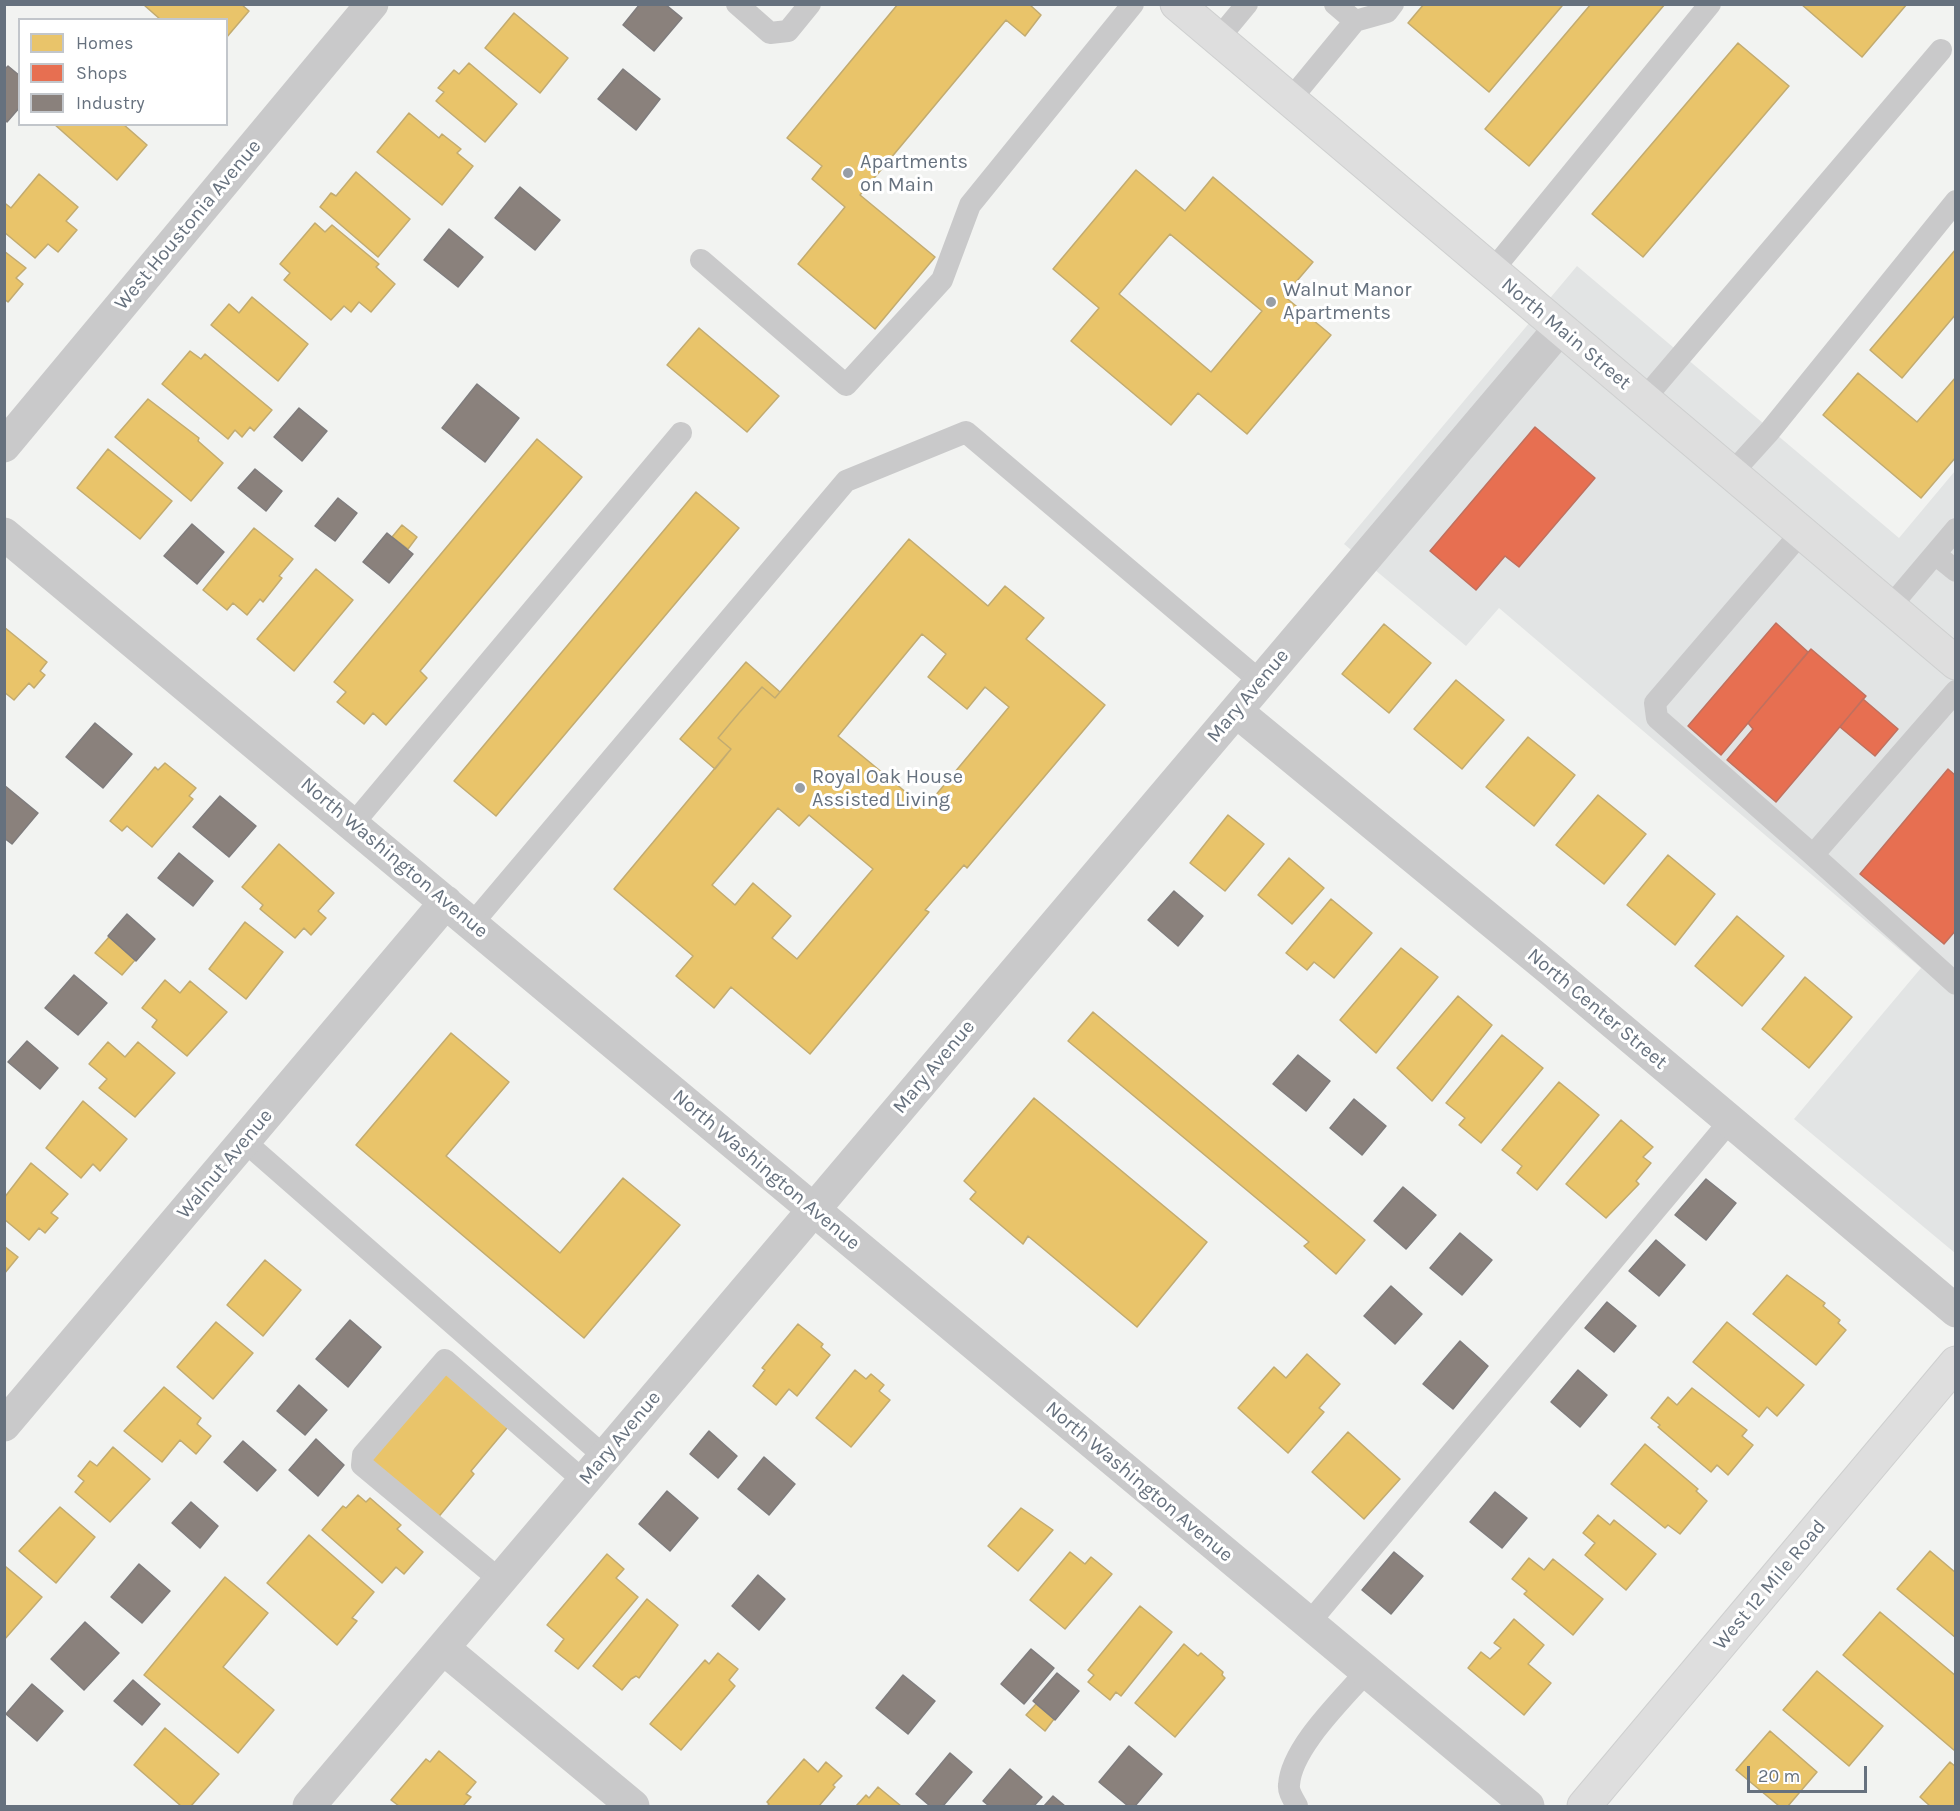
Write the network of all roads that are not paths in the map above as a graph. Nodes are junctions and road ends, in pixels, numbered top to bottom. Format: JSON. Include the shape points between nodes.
{"nodes":[{"id":1,"x":372,"y":4,"type":"edge"},
{"id":2,"x":737,"y":4,"type":"edge"},
{"id":3,"x":810,"y":4,"type":"edge"},
{"id":4,"x":1133,"y":4,"type":"edge"},
{"id":5,"x":1177,"y":4,"type":"edge"},
{"id":6,"x":1247,"y":4,"type":"edge"},
{"id":7,"x":1335,"y":4,"type":"edge"},
{"id":8,"x":1393,"y":4,"type":"edge"},
{"id":9,"x":1710,"y":4,"type":"edge"},
{"id":10,"x":1355,"y":21,"type":"junction"},
{"id":11,"x":1218,"y":39,"type":"junction"},
{"id":12,"x":1941,"y":50,"type":"dead end"},
{"id":13,"x":1290,"y":100,"type":"junction"},
{"id":14,"x":1956,"y":201,"type":"edge"},
{"id":15,"x":701,"y":260,"type":"dead end"},
{"id":16,"x":1491,"y":271,"type":"junction"},
{"id":17,"x":1560,"y":328,"type":"junction"},
{"id":18,"x":1644,"y":399,"type":"junction"},
{"id":19,"x":681,"y":433,"type":"dead end"},
{"id":20,"x":4,"y":446,"type":"edge"},
{"id":21,"x":1731,"y":474,"type":"junction"},
{"id":22,"x":1956,"y":530,"type":"edge"},
{"id":23,"x":1800,"y":533,"type":"junction"},
{"id":24,"x":4,"y":534,"type":"edge"},
{"id":25,"x":1935,"y":554,"type":"junction"},
{"id":26,"x":1956,"y":571,"type":"edge"},
{"id":27,"x":1890,"y":607,"type":"junction"},
{"id":28,"x":1956,"y":663,"type":"edge"},
{"id":29,"x":1260,"y":681,"type":"junction"},
{"id":30,"x":1956,"y":691,"type":"edge"},
{"id":31,"x":1236,"y":711,"type":"junction"},
{"id":32,"x":353,"y":824,"type":"junction"},
{"id":33,"x":1814,"y":855,"type":"junction"},
{"id":34,"x":446,"y":902,"type":"junction"},
{"id":35,"x":472,"y":924,"type":"junction"},
{"id":36,"x":1956,"y":984,"type":"edge"},
{"id":37,"x":1730,"y":1120,"type":"junction"},
{"id":38,"x":244,"y":1141,"type":"junction"},
{"id":39,"x":812,"y":1209,"type":"junction"},
{"id":40,"x":1956,"y":1311,"type":"edge"},
{"id":41,"x":466,"y":1335,"type":"junction"},
{"id":42,"x":445,"y":1360,"type":"junction"},
{"id":43,"x":1956,"y":1363,"type":"edge"},
{"id":44,"x":4,"y":1425,"type":"edge"},
{"id":45,"x":605,"y":1457,"type":"junction"},
{"id":46,"x":584,"y":1481,"type":"junction"},
{"id":47,"x":500,"y":1580,"type":"junction"},
{"id":48,"x":1309,"y":1623,"type":"junction"},
{"id":49,"x":443,"y":1648,"type":"junction"},
{"id":50,"x":1366,"y":1672,"type":"junction"},
{"id":51,"x":309,"y":1806,"type":"edge"},
{"id":52,"x":633,"y":1806,"type":"edge"},
{"id":53,"x":1297,"y":1806,"type":"edge"},
{"id":54,"x":1528,"y":1806,"type":"edge"},
{"id":55,"x":1584,"y":1806,"type":"edge"}],
"edges":[{"from":1,"to":20,"type":"street","name":"West Houstonia Avenue"},
{"from":2,"to":3,"type":"lane","via":[[770,33],[788,31]]},
{"from":4,"to":15,"type":"lane","via":[[970,205],[942,280],[846,385]]},
{"from":5,"to":11,"type":"main road","name":"North Main Street"},
{"from":6,"to":11,"type":"lane"},
{"from":7,"to":10,"type":"lane"},
{"from":8,"to":10,"type":"lane","via":[[1387,12]]},
{"from":9,"to":16,"type":"lane"},
{"from":10,"to":13,"type":"lane"},
{"from":11,"to":13,"type":"main road","name":"North Main Street"},
{"from":12,"to":18,"type":"lane"},
{"from":13,"to":16,"type":"main road","name":"North Main Street"},
{"from":14,"to":21,"type":"lane"},
{"from":16,"to":17,"type":"main road","name":"North Main Street"},
{"from":17,"to":18,"type":"main road","name":"North Main Street"},
{"from":17,"to":29,"type":"street","name":"Mary Avenue"},
{"from":18,"to":21,"type":"main road","name":"North Main Street"},
{"from":19,"to":32,"type":"lane"},
{"from":21,"to":23,"type":"main road","name":"North Main Street"},
{"from":22,"to":25,"type":"lane"},
{"from":23,"to":27,"type":"main road","name":"North Main Street"},
{"from":23,"to":33,"type":"lane","via":[[1655,703],[1658,718]]},
{"from":24,"to":32,"type":"street","name":"North Washington Avenue"},
{"from":25,"to":26,"type":"lane"},
{"from":25,"to":27,"type":"lane"},
{"from":27,"to":28,"type":"main road","name":"North Main Street"},
{"from":29,"to":31,"type":"street","name":"Mary Avenue"},
{"from":29,"to":35,"type":"lane","via":[[966,432],[846,481]]},
{"from":30,"to":33,"type":"lane"},
{"from":31,"to":37,"type":"street","name":"North Center Street"},
{"from":31,"to":39,"type":"street","name":"Mary Avenue"},
{"from":32,"to":34,"type":"street","name":"North Washington Avenue"},
{"from":33,"to":36,"type":"lane"},
{"from":34,"to":35,"type":"street","name":"North Washington Avenue"},
{"from":34,"to":38,"type":"street","name":"Walnut Avenue"},
{"from":35,"to":39,"type":"street","name":"North Washington Avenue"},
{"from":37,"to":40,"type":"street","name":"North Center Street"},
{"from":37,"to":48,"type":"lane"},
{"from":38,"to":41,"type":"lane"},
{"from":38,"to":44,"type":"street","name":"Walnut Avenue"},
{"from":39,"to":45,"type":"street","name":"Mary Avenue"},
{"from":39,"to":48,"type":"street","name":"North Washington Avenue"},
{"from":41,"to":42,"type":"lane"},
{"from":41,"to":45,"type":"lane"},
{"from":42,"to":46,"type":"lane"},
{"from":42,"to":47,"type":"lane","via":[[363,1455],[362,1465]]},
{"from":43,"to":55,"type":"main road","name":"West 12 Mile Road"},
{"from":45,"to":46,"type":"street","name":"Mary Avenue"},
{"from":46,"to":47,"type":"street","name":"Mary Avenue"},
{"from":47,"to":49,"type":"street","name":"Mary Avenue"},
{"from":48,"to":50,"type":"street","name":"North Washington Avenue"},
{"from":49,"to":51,"type":"street","name":"Mary Avenue"},
{"from":49,"to":52,"type":"street"},
{"from":50,"to":53,"type":"lane","via":[[1292,1766],[1288,1788]]},
{"from":50,"to":54,"type":"street","name":"North Washington Avenue"}]}
